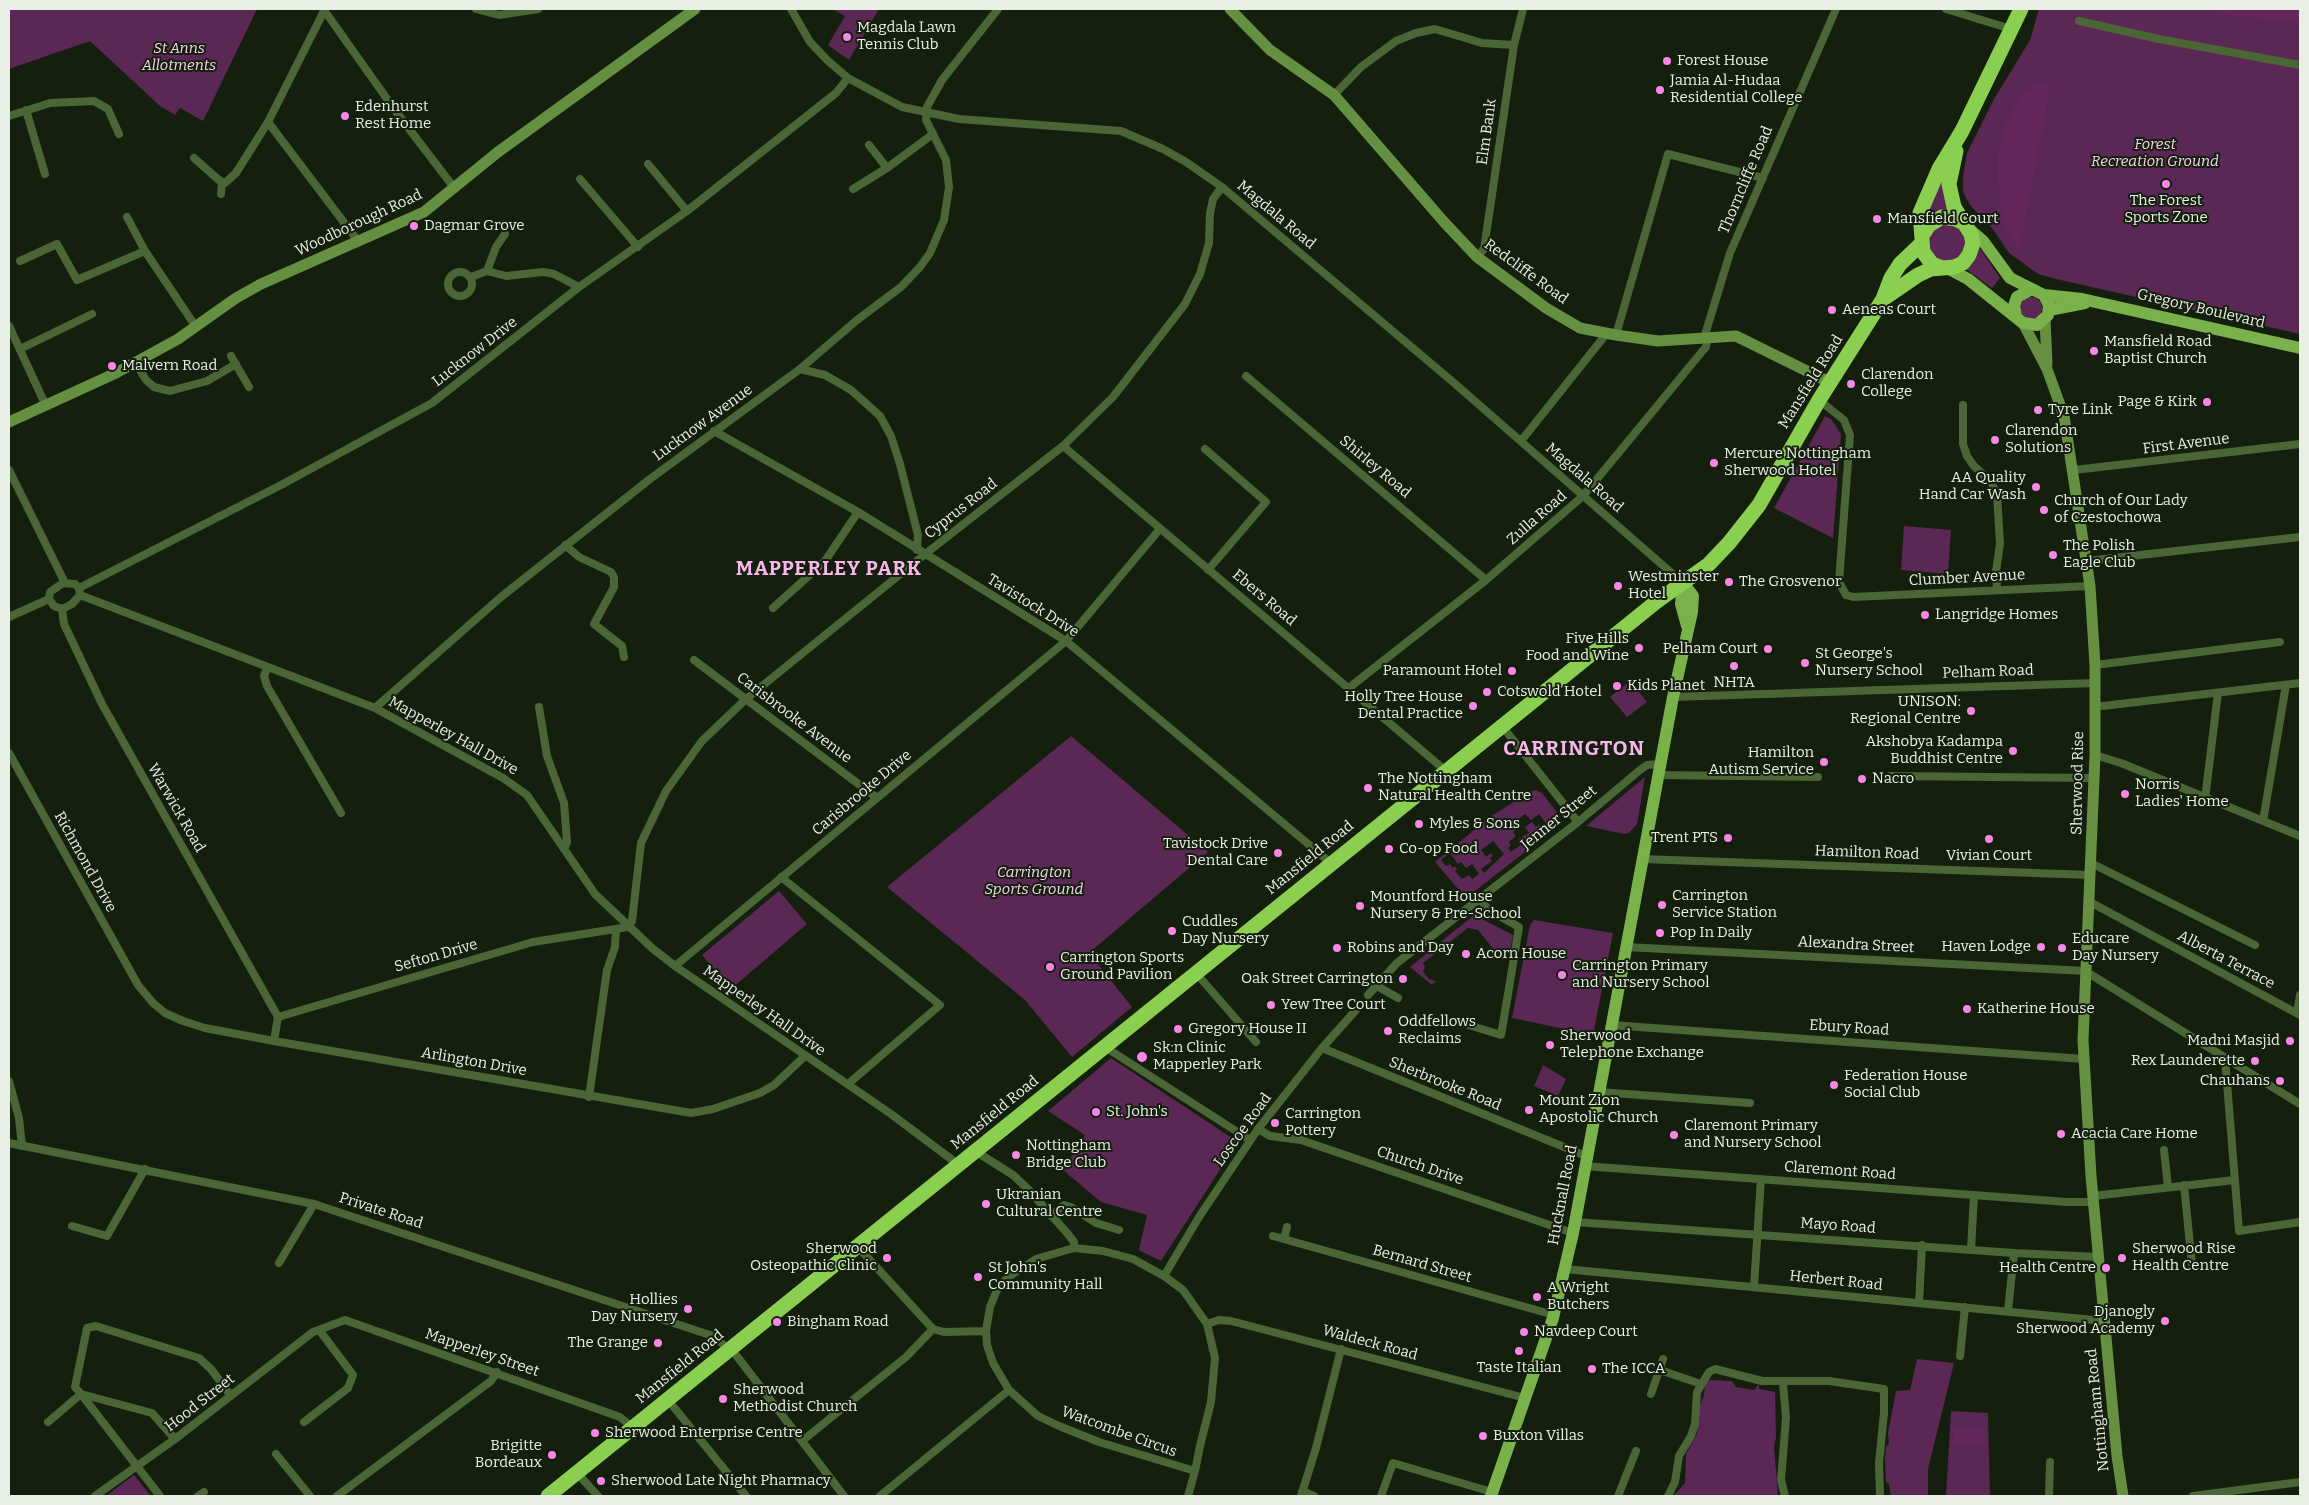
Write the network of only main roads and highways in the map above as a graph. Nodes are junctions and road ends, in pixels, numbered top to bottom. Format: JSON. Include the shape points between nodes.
{"nodes":[{"id":1,"x":695,"y":9,"type":"edge"},
{"id":2,"x":1230,"y":9,"type":"edge"},
{"id":3,"x":2021,"y":9,"type":"edge"},
{"id":4,"x":1962,"y":131,"type":"junction"},
{"id":5,"x":1967,"y":226,"type":"junction"},
{"id":6,"x":1922,"y":239,"type":"junction"},
{"id":7,"x":1945,"y":268,"type":"junction"},
{"id":8,"x":2030,"y":290,"type":"junction"},
{"id":9,"x":2044,"y":295,"type":"junction"},
{"id":10,"x":1883,"y":299,"type":"junction"},
{"id":11,"x":2095,"y":302,"type":"junction"},
{"id":12,"x":2047,"y":314,"type":"junction"},
{"id":13,"x":2019,"y":320,"type":"junction"},
{"id":14,"x":2300,"y":348,"type":"edge"},
{"id":15,"x":2047,"y":369,"type":"junction"},
{"id":16,"x":1831,"y":383,"type":"junction"},
{"id":17,"x":9,"y":422,"type":"edge"},
{"id":18,"x":1705,"y":567,"type":"junction"},
{"id":19,"x":1683,"y":583,"type":"junction"},
{"id":20,"x":1693,"y":596,"type":"junction"},
{"id":21,"x":1687,"y":626,"type":"junction"},
{"id":22,"x":2093,"y":1199,"type":"joint"},
{"id":23,"x":1492,"y":1494,"type":"edge"},
{"id":24,"x":548,"y":1496,"type":"edge"},
{"id":25,"x":2121,"y":1496,"type":"edge"}],
"edges":[{"from":1,"to":17,"type":"main road","name":"Woodborough Road","via":[[498,152],[424,212],[261,284],[135,362]]},
{"from":2,"to":16,"type":"main road","name":"Redcliffe Road","via":[[1270,50],[1334,95],[1478,257],[1518,288],[1580,328],[1658,341],[1730,335]]},
{"from":3,"to":4,"type":"highway","name":"Mansfield Road"},
{"from":4,"to":5,"type":"highway","name":"Mansfield Road","via":[[1948,184],[1954,207]]},
{"from":4,"to":6,"type":"highway","name":"Mansfield Road","via":[[1939,169],[1920,213]]},
{"from":5,"to":6,"type":"highway","name":"Mansfield Road","via":[[1956,218],[1942,217],[1929,225]]},
{"from":5,"to":7,"type":"highway","name":"Mansfield Road","via":[[1973,243],[1969,255],[1959,265]]},
{"from":5,"to":8,"type":"main road","name":"Gregory Boulevard","via":[[1983,241],[2010,278]]},
{"from":6,"to":7,"type":"highway","via":[[1928,260]]},
{"from":6,"to":10,"type":"highway","name":"Mansfield Road","via":[[1900,264]]},
{"from":7,"to":10,"type":"highway","name":"Mansfield Road","via":[[1918,275]]},
{"from":7,"to":13,"type":"main road","via":[[1968,279]]},
{"from":8,"to":9,"type":"main road","name":"Gregory Boulevard"},
{"from":8,"to":13,"type":"main road","via":[[2017,297],[2014,306]]},
{"from":9,"to":11,"type":"main road","name":"Gregory Boulevard"},
{"from":9,"to":12,"type":"main road"},
{"from":10,"to":16,"type":"highway","name":"Mansfield Road"},
{"from":11,"to":12,"type":"main road","name":"Gregory Boulevard"},
{"from":11,"to":14,"type":"main road","name":"Gregory Boulevard"},
{"from":12,"to":13,"type":"main road","name":"Gregory Boulevard","via":[[2032,326]]},
{"from":12,"to":15,"type":"main road","name":"Sherwood Rise","via":[[2044,342]]},
{"from":13,"to":15,"type":"main road","name":"Sherwood Rise"},
{"from":15,"to":22,"type":"main road","name":"Sherwood Rise","via":[[2064,416],[2074,470],[2090,586],[2095,665],[2095,755],[2084,1059]]},
{"from":16,"to":18,"type":"highway","name":"Mansfield Road","via":[[1759,505]]},
{"from":18,"to":19,"type":"highway","name":"Mansfield Road"},
{"from":18,"to":20,"type":"main road","name":"Hucknall Road"},
{"from":19,"to":20,"type":"main road"},
{"from":19,"to":21,"type":"main road","name":"Hucknall Road","via":[[1681,604]]},
{"from":19,"to":24,"type":"highway","name":"Mansfield Road"},
{"from":20,"to":21,"type":"main road","name":"Hucknall Road"},
{"from":21,"to":23,"type":"main road","name":"Hucknall Road","via":[[1565,1269],[1554,1316]]},
{"from":22,"to":25,"type":"main road","name":"Nottingham Road"}]}
